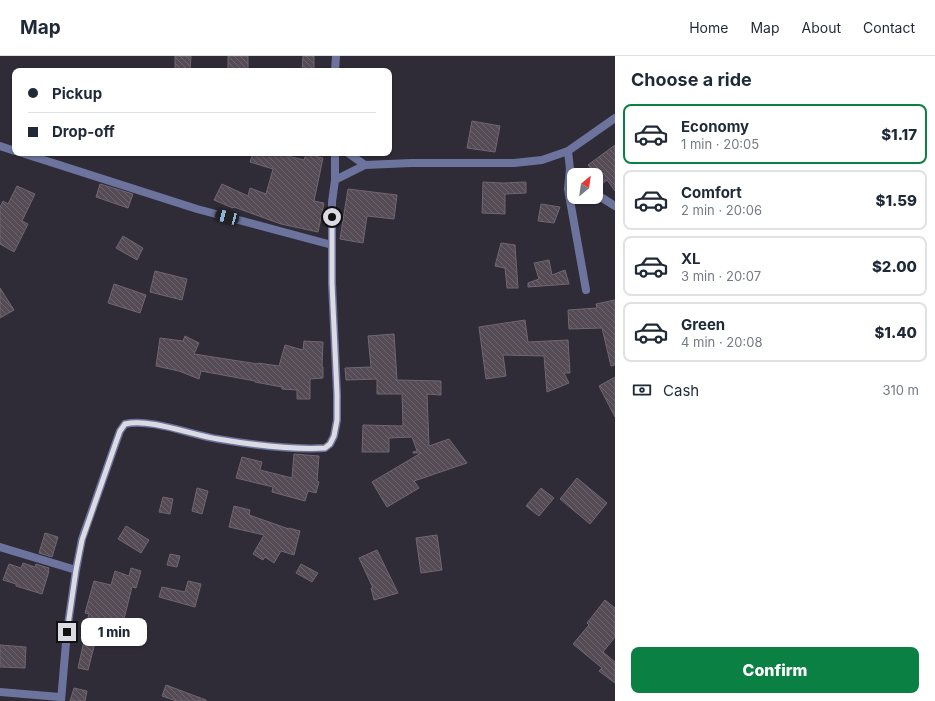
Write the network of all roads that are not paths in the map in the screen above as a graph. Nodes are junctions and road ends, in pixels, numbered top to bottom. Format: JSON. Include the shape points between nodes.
{"nodes":[{"id":1,"x":336,"y":56,"type":"edge"},
{"id":2,"x":335,"y":68,"type":"edge"},
{"id":3,"x":615,"y":118,"type":"edge"},
{"id":4,"x":0,"y":146,"type":"edge"},
{"id":5,"x":12,"y":150,"type":"edge"},
{"id":6,"x":568,"y":152,"type":"junction"},
{"id":7,"x":31,"y":156,"type":"edge"},
{"id":8,"x":335,"y":156,"type":"edge"},
{"id":9,"x":352,"y":156,"type":"edge"},
{"id":10,"x":365,"y":165,"type":"junction"},
{"id":11,"x":572,"y":168,"type":"edge"},
{"id":12,"x":335,"y":180,"type":"junction"},
{"id":13,"x":603,"y":198,"type":"edge"},
{"id":14,"x":571,"y":204,"type":"edge"},
{"id":15,"x":615,"y":206,"type":"edge"},
{"id":16,"x":332,"y":245,"type":"junction"},
{"id":17,"x":586,"y":290,"type":"dead end"},
{"id":18,"x":0,"y":547,"type":"edge"},
{"id":19,"x":76,"y":570,"type":"junction"},
{"id":20,"x":0,"y":692,"type":"edge"},
{"id":21,"x":61,"y":699,"type":"edge"}],
"edges":[{"from":1,"to":2,"type":"street"},
{"from":3,"to":6,"type":"street"},
{"from":4,"to":5,"type":"street"},
{"from":6,"to":10,"type":"street","via":[[542,160],[514,163]]},
{"from":6,"to":11,"type":"street"},
{"from":7,"to":16,"type":"street","via":[[197,209]]},
{"from":8,"to":12,"type":"street"},
{"from":9,"to":10,"type":"street"},
{"from":10,"to":12,"type":"street"},
{"from":12,"to":16,"type":"street"},
{"from":13,"to":15,"type":"street"},
{"from":14,"to":17,"type":"street"},
{"from":16,"to":19,"type":"street","via":[[337,420],[330,444],[325,448],[292,449],[217,439],[141,423],[125,424],[120,431],[93,505]]},
{"from":18,"to":19,"type":"street"},
{"from":19,"to":21,"type":"street"},
{"from":20,"to":21,"type":"street"}]}
